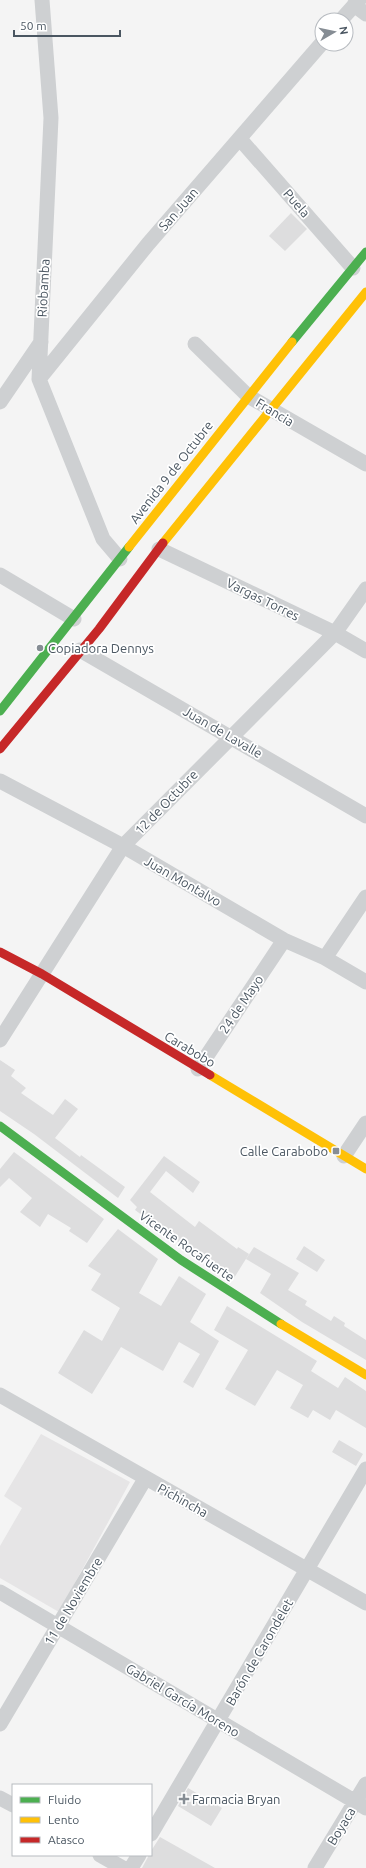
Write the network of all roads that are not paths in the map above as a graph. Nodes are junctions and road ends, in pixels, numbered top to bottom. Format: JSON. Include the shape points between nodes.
{"nodes":[{"id":1,"x":42,"y":0,"type":"edge"},
{"id":2,"x":356,"y":3,"type":"edge"},
{"id":3,"x":348,"y":12,"type":"edge"},
{"id":4,"x":366,"y":14,"type":"edge"},
{"id":5,"x":314,"y":52,"type":"edge"},
{"id":6,"x":240,"y":139,"type":"junction"},
{"id":7,"x":366,"y":252,"type":"edge"},
{"id":8,"x":353,"y":268,"type":"junction"},
{"id":9,"x":366,"y":292,"type":"edge"},
{"id":10,"x":41,"y":342,"type":"junction"},
{"id":11,"x":196,"y":344,"type":"dead end"},
{"id":12,"x":39,"y":379,"type":"junction"},
{"id":13,"x":248,"y":396,"type":"junction"},
{"id":14,"x":0,"y":402,"type":"edge"},
{"id":15,"x":270,"y":410,"type":"junction"},
{"id":16,"x":366,"y":464,"type":"edge"},
{"id":17,"x":159,"y":549,"type":"junction"},
{"id":18,"x":120,"y":559,"type":"junction"},
{"id":19,"x":0,"y":575,"type":"edge"},
{"id":20,"x":366,"y":589,"type":"edge"},
{"id":21,"x":74,"y":619,"type":"junction"},
{"id":22,"x":335,"y":633,"type":"junction"},
{"id":23,"x":80,"y":650,"type":"junction"},
{"id":24,"x":366,"y":651,"type":"edge"},
{"id":25,"x":1,"y":708,"type":"edge"},
{"id":26,"x":230,"y":736,"type":"junction"},
{"id":27,"x":0,"y":749,"type":"edge"},
{"id":28,"x":0,"y":781,"type":"edge"},
{"id":29,"x":366,"y":816,"type":"edge"},
{"id":30,"x":123,"y":846,"type":"junction"},
{"id":31,"x":366,"y":897,"type":"edge"},
{"id":32,"x":284,"y":940,"type":"junction"},
{"id":33,"x":0,"y":952,"type":"edge"},
{"id":34,"x":325,"y":958,"type":"junction"},
{"id":35,"x":42,"y":974,"type":"junction"},
{"id":36,"x":366,"y":982,"type":"edge"},
{"id":37,"x":0,"y":1040,"type":"edge"},
{"id":38,"x":198,"y":1069,"type":"junction"},
{"id":39,"x":366,"y":1124,"type":"edge"},
{"id":40,"x":0,"y":1126,"type":"edge"},
{"id":41,"x":344,"y":1156,"type":"junction"},
{"id":42,"x":366,"y":1170,"type":"edge"},
{"id":43,"x":366,"y":1374,"type":"edge"},
{"id":44,"x":0,"y":1395,"type":"edge"},
{"id":45,"x":366,"y":1469,"type":"edge"},
{"id":46,"x":145,"y":1479,"type":"junction"},
{"id":47,"x":307,"y":1569,"type":"junction"},
{"id":48,"x":0,"y":1592,"type":"edge"},
{"id":49,"x":366,"y":1603,"type":"edge"},
{"id":50,"x":58,"y":1626,"type":"junction"},
{"id":51,"x":218,"y":1721,"type":"junction"},
{"id":52,"x":0,"y":1724,"type":"edge"},
{"id":53,"x":366,"y":1784,"type":"edge"},
{"id":54,"x":0,"y":1798,"type":"edge"},
{"id":55,"x":12,"y":1805,"type":"edge"},
{"id":56,"x":361,"y":1805,"type":"edge"},
{"id":57,"x":152,"y":1832,"type":"edge"},
{"id":58,"x":102,"y":1856,"type":"edge"},
{"id":59,"x":138,"y":1856,"type":"edge"},
{"id":60,"x":123,"y":1868,"type":"edge"},
{"id":61,"x":131,"y":1868,"type":"edge"},
{"id":62,"x":315,"y":1868,"type":"edge"}],
"edges":[{"from":1,"to":10,"type":"street","name":"Riobamba","via":[[51,118]]},
{"from":2,"to":3,"type":"street"},
{"from":2,"to":4,"type":"street"},
{"from":5,"to":6,"type":"street","name":"San Juan"},
{"from":6,"to":8,"type":"street","name":"Puela"},
{"from":6,"to":12,"type":"street","name":"San Juan","via":[[148,244]]},
{"from":7,"to":8,"type":"main road","name":"Avenida 9 de Octubre"},
{"from":8,"to":13,"type":"main road","name":"Avenida 9 de Octubre"},
{"from":9,"to":15,"type":"main road"},
{"from":10,"to":12,"type":"street","name":"Riobamba"},
{"from":10,"to":14,"type":"street"},
{"from":11,"to":13,"type":"street","name":"Francia"},
{"from":12,"to":18,"type":"street","name":"Riobamba","via":[[103,538]]},
{"from":13,"to":15,"type":"street","name":"Francia"},
{"from":13,"to":18,"type":"main road","name":"Avenida 9 de Octubre"},
{"from":15,"to":16,"type":"street","name":"Francia"},
{"from":15,"to":17,"type":"main road"},
{"from":17,"to":22,"type":"street","name":"Vargas Torres"},
{"from":17,"to":23,"type":"main road","via":[[99,629]]},
{"from":18,"to":21,"type":"main road","name":"Avenida 9 de Octubre"},
{"from":19,"to":21,"type":"street"},
{"from":20,"to":22,"type":"street","name":"12 de Octubre"},
{"from":21,"to":25,"type":"main road","name":"Avenida 9 de Octubre"},
{"from":22,"to":24,"type":"street","name":"Vargas Torres"},
{"from":22,"to":26,"type":"street","name":"12 de Octubre"},
{"from":23,"to":26,"type":"street","name":"Juan de Lavalle"},
{"from":23,"to":27,"type":"main road"},
{"from":26,"to":29,"type":"street","name":"Juan de Lavalle"},
{"from":26,"to":30,"type":"street","name":"12 de Octubre"},
{"from":28,"to":30,"type":"street","name":"Juan Montalvo"},
{"from":30,"to":32,"type":"street","name":"Juan Montalvo"},
{"from":30,"to":35,"type":"street","name":"12 de Octubre"},
{"from":31,"to":34,"type":"street"},
{"from":32,"to":34,"type":"street","name":"Juan Montalvo"},
{"from":32,"to":38,"type":"street","name":"24 de Mayo"},
{"from":33,"to":35,"type":"main road","name":"Carabobo"},
{"from":34,"to":36,"type":"street","name":"Juan Montalvo"},
{"from":35,"to":37,"type":"street","name":"12 de Octubre"},
{"from":35,"to":38,"type":"main road","name":"Carabobo"},
{"from":38,"to":41,"type":"main road","name":"Carabobo"},
{"from":39,"to":41,"type":"street"},
{"from":40,"to":43,"type":"main road","name":"Vicente Rocafuerte","via":[[182,1260],[279,1323]]},
{"from":41,"to":42,"type":"main road","name":"Carabobo"},
{"from":44,"to":46,"type":"street","name":"Pichincha"},
{"from":45,"to":47,"type":"street","name":"Barón de Carondelet"},
{"from":46,"to":47,"type":"street","name":"Pichincha"},
{"from":46,"to":50,"type":"street","name":"11 de Noviembre"},
{"from":47,"to":49,"type":"street","name":"Pichincha"},
{"from":47,"to":51,"type":"street","name":"Barón de Carondelet"},
{"from":48,"to":50,"type":"street","name":"Gabriel García Moreno"},
{"from":50,"to":51,"type":"street","name":"Gabriel García Moreno"},
{"from":50,"to":52,"type":"street","name":"11 de Noviembre"},
{"from":51,"to":56,"type":"street","name":"Gabriel García Moreno"},
{"from":51,"to":57,"type":"street","name":"Barón de Carondelet"},
{"from":53,"to":56,"type":"street","name":"Boyaca"},
{"from":54,"to":55,"type":"street"},
{"from":56,"to":62,"type":"street","name":"Boyaca"},
{"from":58,"to":60,"type":"street"},
{"from":59,"to":61,"type":"street"}]}
